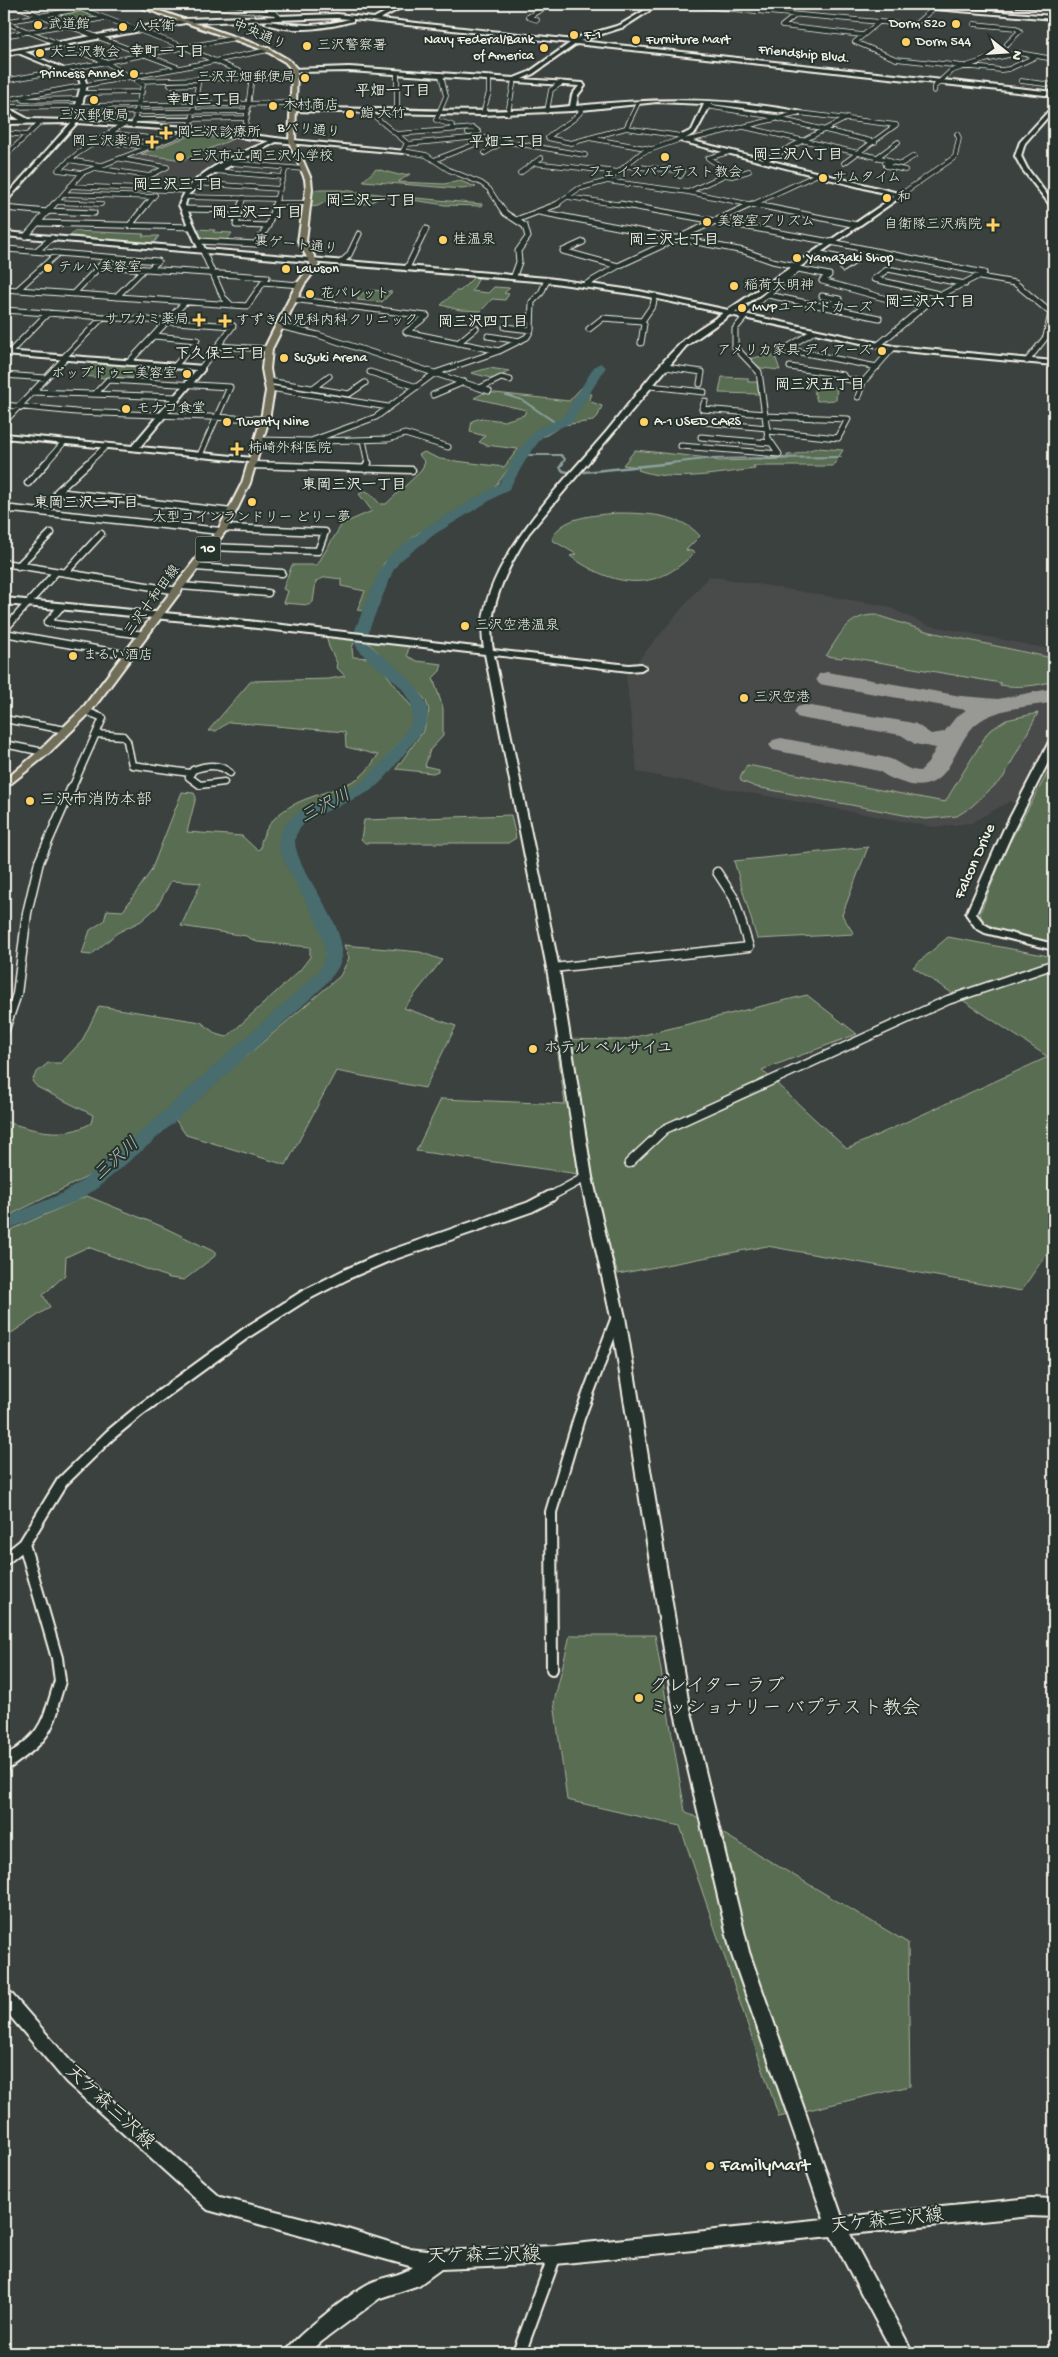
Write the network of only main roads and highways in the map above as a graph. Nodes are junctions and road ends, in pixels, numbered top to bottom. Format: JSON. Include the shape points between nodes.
{"nodes":[{"id":1,"x":135,"y":4,"type":"edge"},
{"id":2,"x":315,"y":261,"type":"joint"},
{"id":3,"x":4,"y":786,"type":"edge"}],
"edges":[{"from":1,"to":2,"type":"main road","name":"中央通り","via":[[268,50],[287,61],[295,73],[292,142],[309,189],[302,241]]},
{"from":2,"to":3,"type":"main road","name":"三沢十和田線","number":"10","via":[[268,349],[265,419],[232,512],[210,547],[86,711]]}]}
